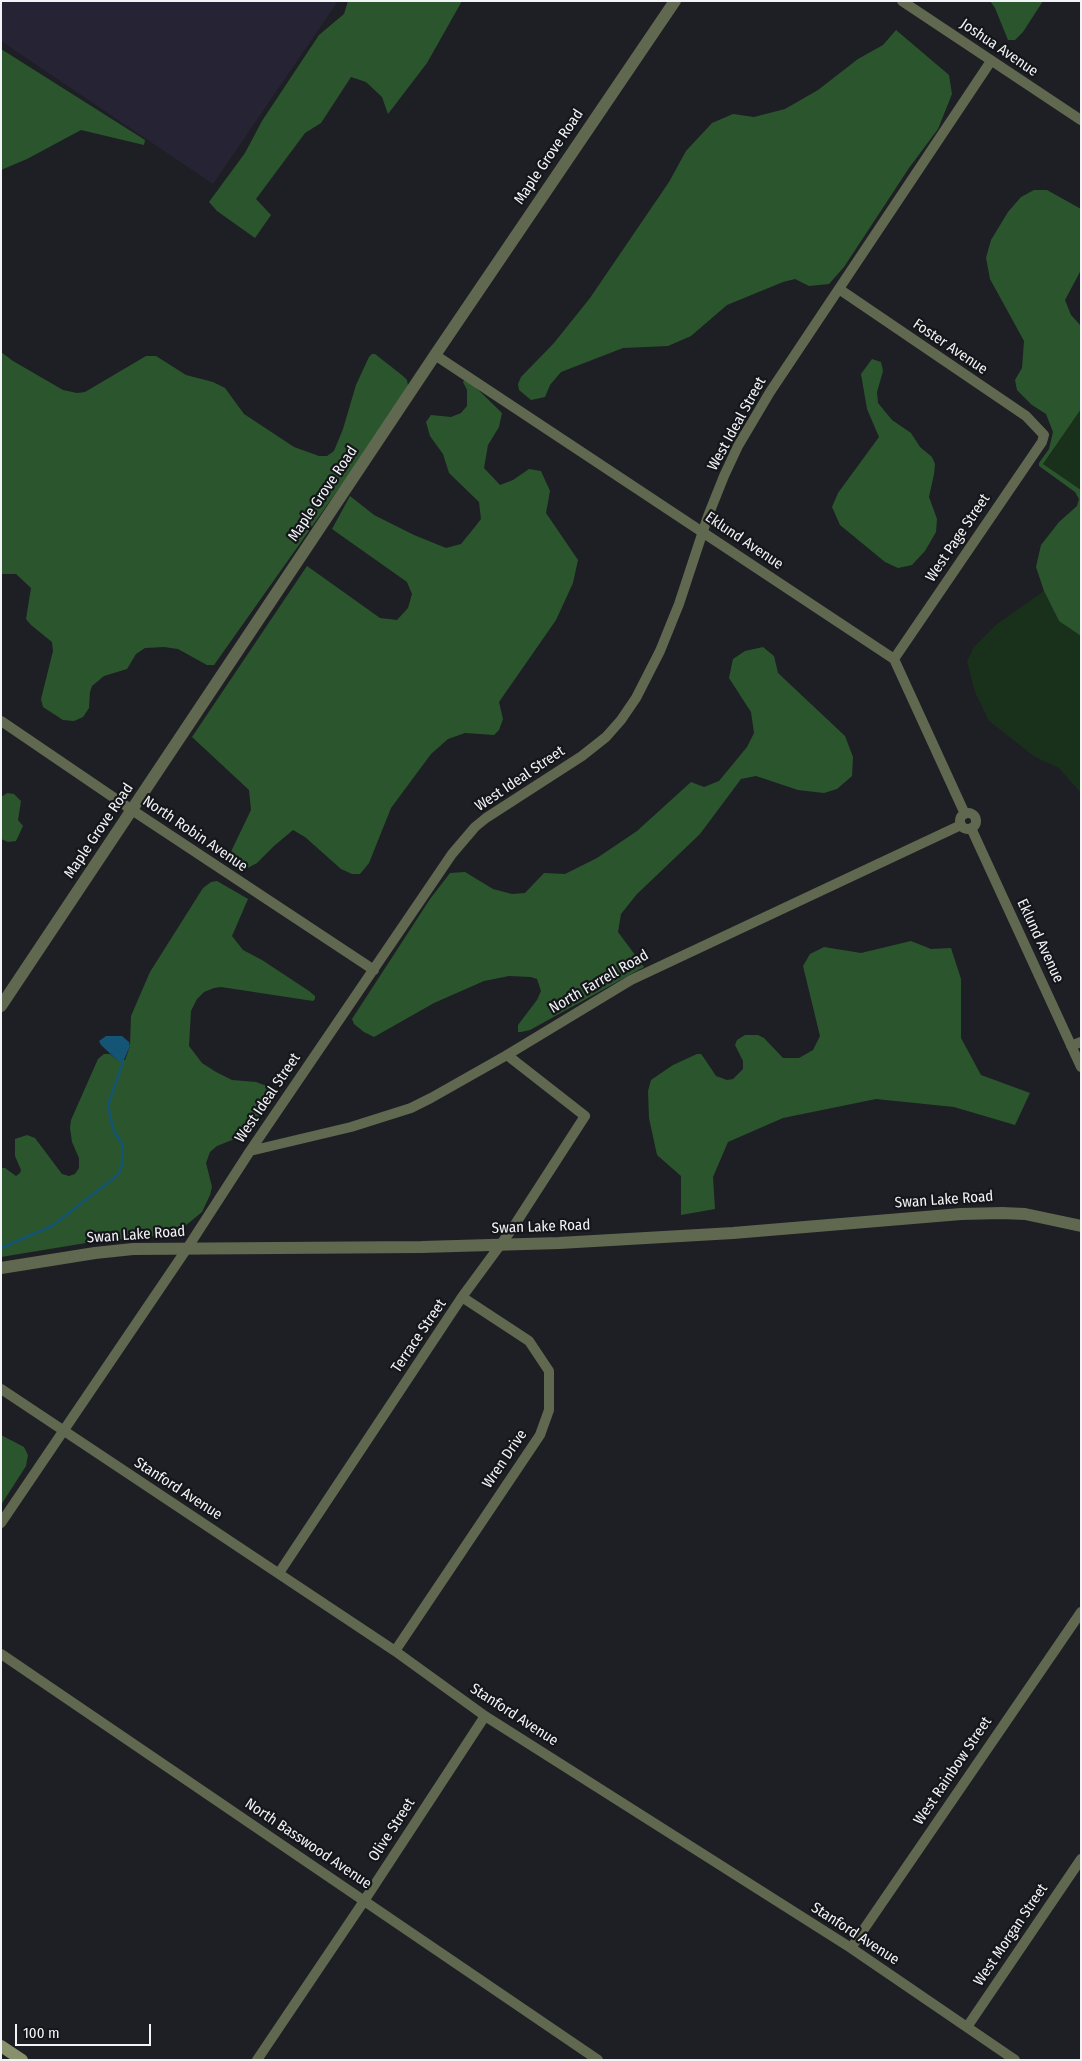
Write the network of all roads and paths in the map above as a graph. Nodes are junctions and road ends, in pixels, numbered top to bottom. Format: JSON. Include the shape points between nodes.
{"nodes":[{"id":1,"x":675,"y":1,"type":"edge"},
{"id":2,"x":902,"y":1,"type":"edge"},
{"id":3,"x":992,"y":61,"type":"junction"},
{"id":4,"x":1081,"y":120,"type":"edge"},
{"id":5,"x":839,"y":289,"type":"junction"},
{"id":6,"x":435,"y":354,"type":"junction"},
{"id":7,"x":1043,"y":432,"type":"joint"},
{"id":8,"x":703,"y":531,"type":"junction"},
{"id":9,"x":894,"y":659,"type":"junction"},
{"id":10,"x":1,"y":721,"type":"edge"},
{"id":11,"x":132,"y":810,"type":"junction"},
{"id":12,"x":964,"y":814,"type":"junction"},
{"id":13,"x":961,"y":825,"type":"junction"},
{"id":14,"x":971,"y":828,"type":"junction"},
{"id":15,"x":374,"y":970,"type":"junction"},
{"id":16,"x":1,"y":1006,"type":"edge"},
{"id":17,"x":1076,"y":1044,"type":"edge"},
{"id":18,"x":507,"y":1055,"type":"junction"},
{"id":19,"x":1081,"y":1067,"type":"edge"},
{"id":20,"x":250,"y":1152,"type":"junction"},
{"id":21,"x":1081,"y":1226,"type":"edge"},
{"id":22,"x":501,"y":1245,"type":"junction"},
{"id":23,"x":188,"y":1247,"type":"junction"},
{"id":24,"x":1,"y":1268,"type":"edge"},
{"id":25,"x":462,"y":1297,"type":"junction"},
{"id":26,"x":1,"y":1389,"type":"edge"},
{"id":27,"x":63,"y":1431,"type":"junction"},
{"id":28,"x":1,"y":1523,"type":"edge"},
{"id":29,"x":279,"y":1573,"type":"junction"},
{"id":30,"x":1081,"y":1612,"type":"edge"},
{"id":31,"x":395,"y":1651,"type":"junction"},
{"id":32,"x":1,"y":1654,"type":"edge"},
{"id":33,"x":485,"y":1716,"type":"junction"},
{"id":34,"x":1081,"y":1859,"type":"edge"},
{"id":35,"x":364,"y":1900,"type":"junction"},
{"id":36,"x":851,"y":1948,"type":"junction"},
{"id":37,"x":967,"y":2027,"type":"junction"},
{"id":38,"x":1,"y":2046,"type":"edge"},
{"id":39,"x":22,"y":2060,"type":"edge"},
{"id":40,"x":257,"y":2060,"type":"edge"},
{"id":41,"x":598,"y":2060,"type":"edge"},
{"id":42,"x":1015,"y":2060,"type":"edge"}],
"edges":[{"from":1,"to":6,"type":"street","name":"Maple Grove Road"},
{"from":2,"to":3,"type":"street","name":"Joshua Avenue"},
{"from":3,"to":4,"type":"street","name":"Joshua Avenue"},
{"from":3,"to":5,"type":"street","name":"West Ideal Street"},
{"from":5,"to":7,"type":"street","name":"Foster Avenue","via":[[1026,416]]},
{"from":5,"to":8,"type":"street","name":"West Ideal Street","via":[[738,446]]},
{"from":6,"to":8,"type":"street","name":"Eklund Avenue"},
{"from":6,"to":11,"type":"street","name":"Maple Grove Road"},
{"from":7,"to":9,"type":"street","name":"West Page Street","via":[[1042,442]]},
{"from":8,"to":9,"type":"street","name":"Eklund Avenue"},
{"from":8,"to":15,"type":"street","name":"West Ideal Street","via":[[660,651],[621,720],[582,756],[497,810],[475,828],[452,854]]},
{"from":9,"to":12,"type":"street","name":"Eklund Avenue"},
{"from":10,"to":11,"type":"street","name":"North Robin Avenue"},
{"from":11,"to":15,"type":"street","name":"North Robin Avenue"},
{"from":11,"to":16,"type":"street","name":"Maple Grove Road"},
{"from":12,"to":13,"type":"street"},
{"from":12,"to":14,"type":"street","name":"Eklund Avenue","via":[[969,813],[975,818]]},
{"from":13,"to":14,"type":"street"},
{"from":13,"to":18,"type":"street","name":"North Farrell Road","via":[[655,968],[596,999]]},
{"from":14,"to":17,"type":"street","name":"Eklund Avenue"},
{"from":15,"to":20,"type":"street","name":"West Ideal Street"},
{"from":17,"to":19,"type":"street","name":"Eklund Avenue"},
{"from":18,"to":20,"type":"street","name":"North Farrell Road","via":[[411,1108],[351,1127]]},
{"from":18,"to":22,"type":"street","name":"Terrace Street","via":[[585,1116]]},
{"from":20,"to":23,"type":"street","name":"West Ideal Street"},
{"from":21,"to":22,"type":"street","name":"Swan Lake Road","via":[[1025,1214],[961,1214],[723,1234]]},
{"from":22,"to":23,"type":"street","name":"Swan Lake Road"},
{"from":22,"to":25,"type":"street","name":"Terrace Street"},
{"from":23,"to":24,"type":"street","name":"Swan Lake Road","via":[[118,1250]]},
{"from":23,"to":27,"type":"street","name":"West Ideal Street"},
{"from":25,"to":29,"type":"street","name":"Terrace Street"},
{"from":25,"to":31,"type":"street","name":"Wren Drive","via":[[529,1341],[549,1371],[549,1410],[540,1435]]},
{"from":26,"to":27,"type":"street","name":"Stanford Avenue"},
{"from":27,"to":28,"type":"street","name":"West Ideal Street"},
{"from":27,"to":29,"type":"street","name":"Stanford Avenue"},
{"from":29,"to":31,"type":"street","name":"Stanford Avenue"},
{"from":30,"to":36,"type":"street","name":"West Rainbow Street"},
{"from":31,"to":33,"type":"street","name":"Stanford Avenue"},
{"from":32,"to":35,"type":"street","name":"North Basswood Avenue"},
{"from":33,"to":35,"type":"street","name":"Olive Street"},
{"from":33,"to":36,"type":"street","name":"Stanford Avenue"},
{"from":34,"to":37,"type":"street","name":"West Morgan Street"},
{"from":35,"to":40,"type":"street","name":"Olive Street"},
{"from":35,"to":41,"type":"street","name":"North Basswood Avenue"},
{"from":36,"to":37,"type":"street","name":"Stanford Avenue"},
{"from":37,"to":42,"type":"street","name":"Stanford Avenue"},
{"from":38,"to":39,"type":"main road"}]}
